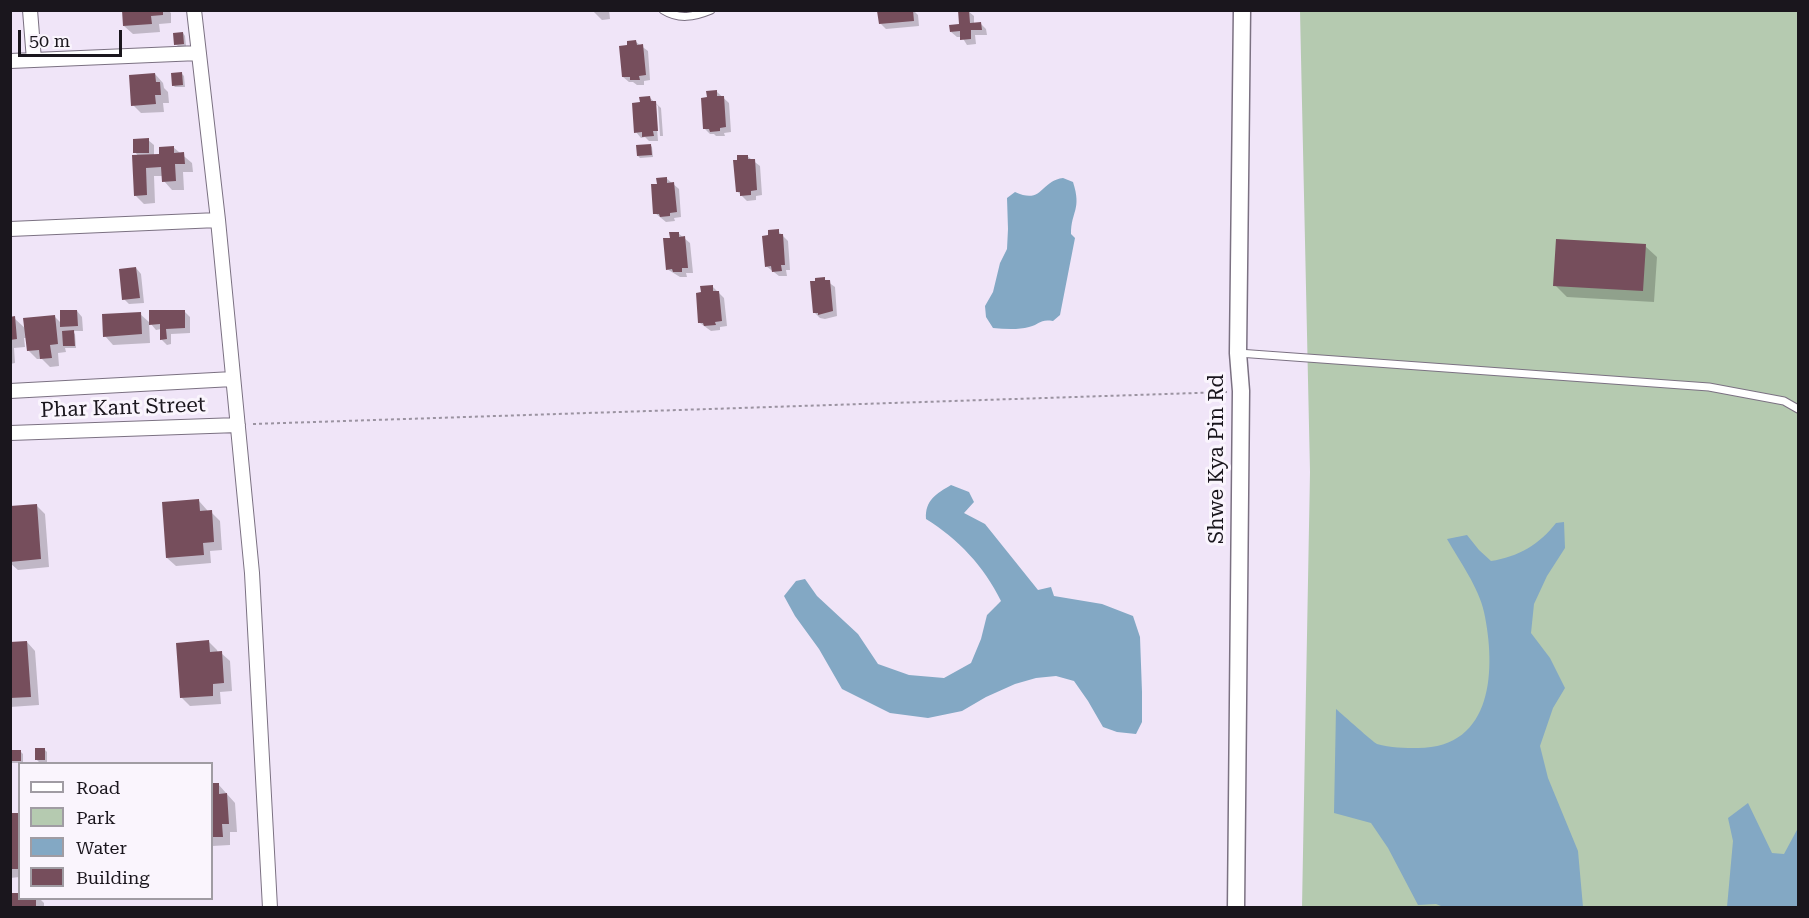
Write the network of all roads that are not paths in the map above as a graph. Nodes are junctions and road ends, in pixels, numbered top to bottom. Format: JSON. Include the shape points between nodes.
{"nodes":[{"id":1,"x":30,"y":10,"type":"edge"},
{"id":2,"x":194,"y":10,"type":"edge"},
{"id":3,"x":663,"y":10,"type":"edge"},
{"id":4,"x":711,"y":10,"type":"edge"},
{"id":5,"x":1242,"y":10,"type":"edge"},
{"id":6,"x":200,"y":53,"type":"junction"},
{"id":7,"x":34,"y":60,"type":"junction"},
{"id":8,"x":10,"y":61,"type":"edge"},
{"id":9,"x":218,"y":220,"type":"junction"},
{"id":10,"x":10,"y":229,"type":"edge"},
{"id":11,"x":1238,"y":353,"type":"junction"},
{"id":12,"x":233,"y":379,"type":"junction"},
{"id":13,"x":10,"y":391,"type":"edge"},
{"id":14,"x":1798,"y":409,"type":"edge"},
{"id":15,"x":238,"y":425,"type":"junction"},
{"id":16,"x":10,"y":433,"type":"edge"},
{"id":17,"x":270,"y":908,"type":"edge"},
{"id":18,"x":1236,"y":908,"type":"edge"}],
"edges":[{"from":1,"to":7,"type":"street"},
{"from":2,"to":6,"type":"street"},
{"from":3,"to":4,"type":"lane","via":[[675,17],[697,16]]},
{"from":5,"to":11,"type":"street","name":"Shwe Kya Pin Rd"},
{"from":6,"to":7,"type":"street"},
{"from":6,"to":9,"type":"street"},
{"from":7,"to":8,"type":"street"},
{"from":9,"to":10,"type":"street"},
{"from":9,"to":12,"type":"street"},
{"from":11,"to":14,"type":"lane","via":[[1709,387],[1784,401]]},
{"from":11,"to":18,"type":"street","name":"Shwe Kya Pin Rd","via":[[1241,391]]},
{"from":12,"to":13,"type":"street"},
{"from":12,"to":15,"type":"street"},
{"from":15,"to":16,"type":"street","name":"Phar Kant Street"},
{"from":15,"to":17,"type":"street","via":[[252,573]]}]}
